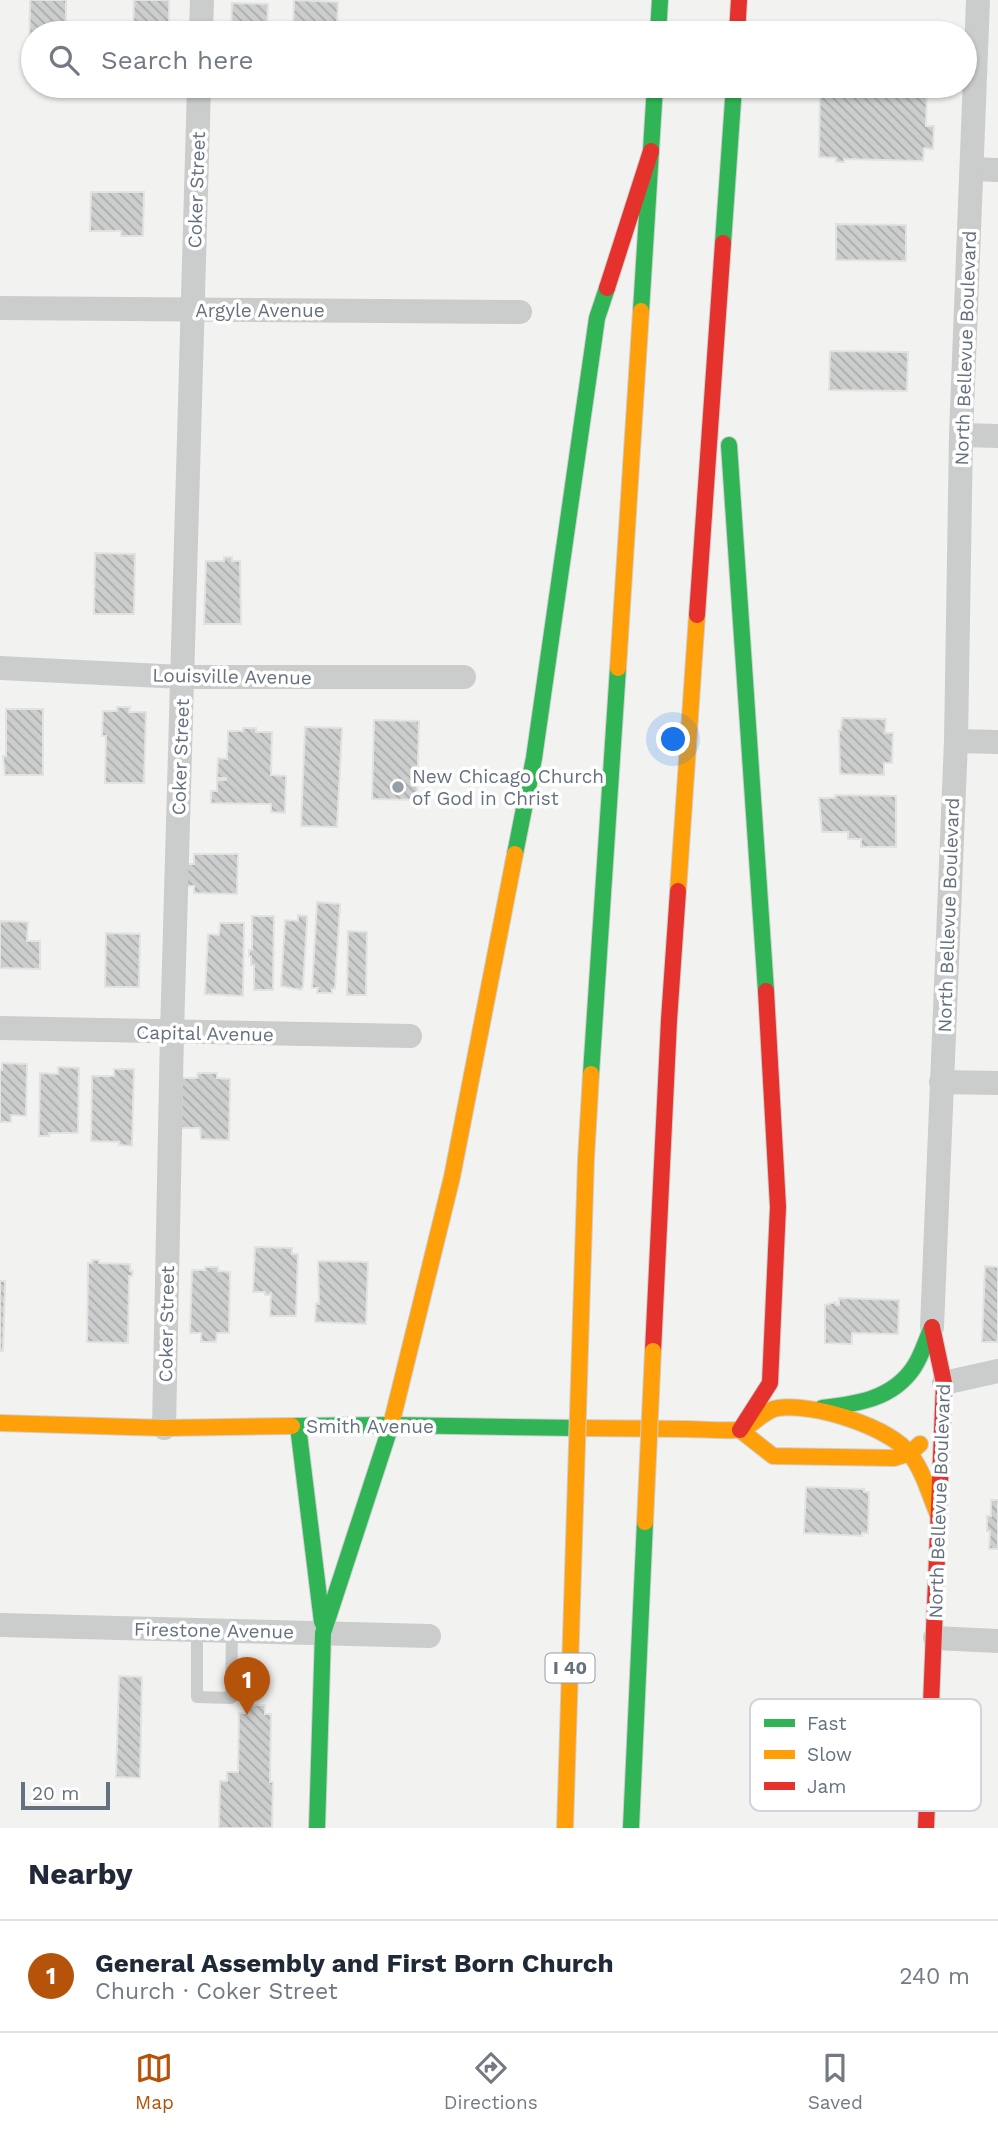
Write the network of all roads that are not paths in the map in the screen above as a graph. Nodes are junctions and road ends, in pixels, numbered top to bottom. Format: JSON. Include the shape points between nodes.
{"nodes":[{"id":1,"x":202,"y":0,"type":"edge"},
{"id":2,"x":660,"y":0,"type":"edge"},
{"id":3,"x":739,"y":0,"type":"edge"},
{"id":4,"x":984,"y":9,"type":"edge"},
{"id":5,"x":201,"y":21,"type":"edge"},
{"id":6,"x":659,"y":21,"type":"edge"},
{"id":7,"x":738,"y":21,"type":"edge"},
{"id":8,"x":199,"y":98,"type":"edge"},
{"id":9,"x":654,"y":98,"type":"edge"},
{"id":10,"x":733,"y":98,"type":"edge"},
{"id":11,"x":651,"y":151,"type":"junction"},
{"id":12,"x":972,"y":169,"type":"junction"},
{"id":13,"x":998,"y":170,"type":"edge"},
{"id":14,"x":720,"y":285,"type":"junction"},
{"id":15,"x":0,"y":308,"type":"edge"},
{"id":16,"x":192,"y":310,"type":"junction"},
{"id":17,"x":520,"y":312,"type":"dead end"},
{"id":18,"x":727,"y":406,"type":"dead end"},
{"id":19,"x":729,"y":433,"type":"dead end"},
{"id":20,"x":961,"y":435,"type":"junction"},
{"id":21,"x":998,"y":436,"type":"edge"},
{"id":22,"x":0,"y":668,"type":"edge"},
{"id":23,"x":182,"y":677,"type":"junction"},
{"id":24,"x":464,"y":677,"type":"dead end"},
{"id":25,"x":956,"y":741,"type":"junction"},
{"id":26,"x":998,"y":742,"type":"edge"},
{"id":27,"x":0,"y":1028,"type":"edge"},
{"id":28,"x":172,"y":1033,"type":"junction"},
{"id":29,"x":410,"y":1037,"type":"dead end"},
{"id":30,"x":941,"y":1082,"type":"junction"},
{"id":31,"x":998,"y":1083,"type":"edge"},
{"id":32,"x":932,"y":1327,"type":"junction"},
{"id":33,"x":998,"y":1371,"type":"edge"},
{"id":34,"x":944,"y":1383,"type":"junction"},
{"id":35,"x":809,"y":1409,"type":"junction"},
{"id":36,"x":943,"y":1411,"type":"junction"},
{"id":37,"x":0,"y":1423,"type":"edge"},
{"id":38,"x":391,"y":1425,"type":"junction"},
{"id":39,"x":298,"y":1426,"type":"junction"},
{"id":40,"x":164,"y":1428,"type":"junction"},
{"id":41,"x":740,"y":1430,"type":"junction"},
{"id":42,"x":910,"y":1453,"type":"junction"},
{"id":43,"x":939,"y":1517,"type":"junction"},
{"id":44,"x":0,"y":1625,"type":"edge"},
{"id":45,"x":197,"y":1630,"type":"junction"},
{"id":46,"x":232,"y":1630,"type":"junction"},
{"id":47,"x":323,"y":1633,"type":"junction"},
{"id":48,"x":429,"y":1636,"type":"dead end"},
{"id":49,"x":935,"y":1638,"type":"junction"},
{"id":50,"x":998,"y":1641,"type":"edge"},
{"id":51,"x":932,"y":1699,"type":"edge"},
{"id":52,"x":317,"y":1828,"type":"edge"},
{"id":53,"x":565,"y":1828,"type":"edge"},
{"id":54,"x":631,"y":1828,"type":"edge"}],
"edges":[{"from":1,"to":5,"type":"street"},
{"from":2,"to":6,"type":"main road"},
{"from":3,"to":7,"type":"main road"},
{"from":4,"to":12,"type":"street","name":"North Bellevue Boulevard"},
{"from":8,"to":16,"type":"street","name":"Coker Street"},
{"from":9,"to":11,"type":"main road","number":"I 40"},
{"from":10,"to":14,"type":"main road"},
{"from":11,"to":38,"type":"main road","via":[[597,318],[534,758],[453,1177]]},
{"from":11,"to":53,"type":"main road","number":"I 40","bridge":true,"via":[[586,1159]]},
{"from":12,"to":13,"type":"street"},
{"from":12,"to":20,"type":"street","name":"North Bellevue Boulevard"},
{"from":14,"to":18,"type":"main road"},
{"from":14,"to":54,"type":"main road","bridge":true,"via":[[669,1020]]},
{"from":15,"to":16,"type":"street","name":"Argyle Avenue"},
{"from":16,"to":17,"type":"street","name":"Argyle Avenue"},
{"from":16,"to":23,"type":"street","name":"Coker Street"},
{"from":19,"to":41,"type":"main road","via":[[778,1207],[770,1383]]},
{"from":20,"to":21,"type":"street"},
{"from":20,"to":25,"type":"street","name":"North Bellevue Boulevard"},
{"from":22,"to":23,"type":"street","name":"Louisville Avenue"},
{"from":23,"to":24,"type":"street","name":"Louisville Avenue"},
{"from":23,"to":28,"type":"street","name":"Coker Street"},
{"from":25,"to":26,"type":"street"},
{"from":25,"to":30,"type":"street","name":"North Bellevue Boulevard"},
{"from":27,"to":28,"type":"street","name":"Capital Avenue"},
{"from":28,"to":29,"type":"street","name":"Capital Avenue"},
{"from":28,"to":40,"type":"street","name":"Coker Street"},
{"from":30,"to":31,"type":"street"},
{"from":30,"to":32,"type":"street","name":"North Bellevue Boulevard"},
{"from":32,"to":34,"type":"main road","name":"North Bellevue Boulevard"},
{"from":32,"to":35,"type":"main road","via":[[913,1368],[885,1395],[862,1403]]},
{"from":33,"to":34,"type":"street"},
{"from":34,"to":36,"type":"main road","name":"North Bellevue Boulevard"},
{"from":35,"to":41,"type":"main road","via":[[775,1408]]},
{"from":35,"to":42,"type":"main road","via":[[880,1430]]},
{"from":36,"to":42,"type":"main road"},
{"from":36,"to":43,"type":"main road","name":"North Bellevue Boulevard"},
{"from":37,"to":40,"type":"main road","name":"Smith Avenue"},
{"from":38,"to":39,"type":"main road","name":"Smith Avenue"},
{"from":38,"to":41,"type":"main road","name":"Smith Avenue"},
{"from":38,"to":47,"type":"main road"},
{"from":39,"to":40,"type":"main road","name":"Smith Avenue"},
{"from":39,"to":47,"type":"main road"},
{"from":41,"to":42,"type":"main road","via":[[773,1456],[894,1458]]},
{"from":42,"to":43,"type":"main road"},
{"from":43,"to":49,"type":"main road","name":"North Bellevue Boulevard"},
{"from":44,"to":45,"type":"street","name":"Firestone Avenue"},
{"from":45,"to":46,"type":"street","name":"Firestone Avenue"},
{"from":45,"to":46,"type":"lane","via":[[197,1697],[231,1698]]},
{"from":46,"to":47,"type":"street","name":"Firestone Avenue"},
{"from":47,"to":48,"type":"street","name":"Firestone Avenue"},
{"from":47,"to":52,"type":"main road"},
{"from":49,"to":50,"type":"street"},
{"from":49,"to":51,"type":"main road","name":"North Bellevue Boulevard"}]}
